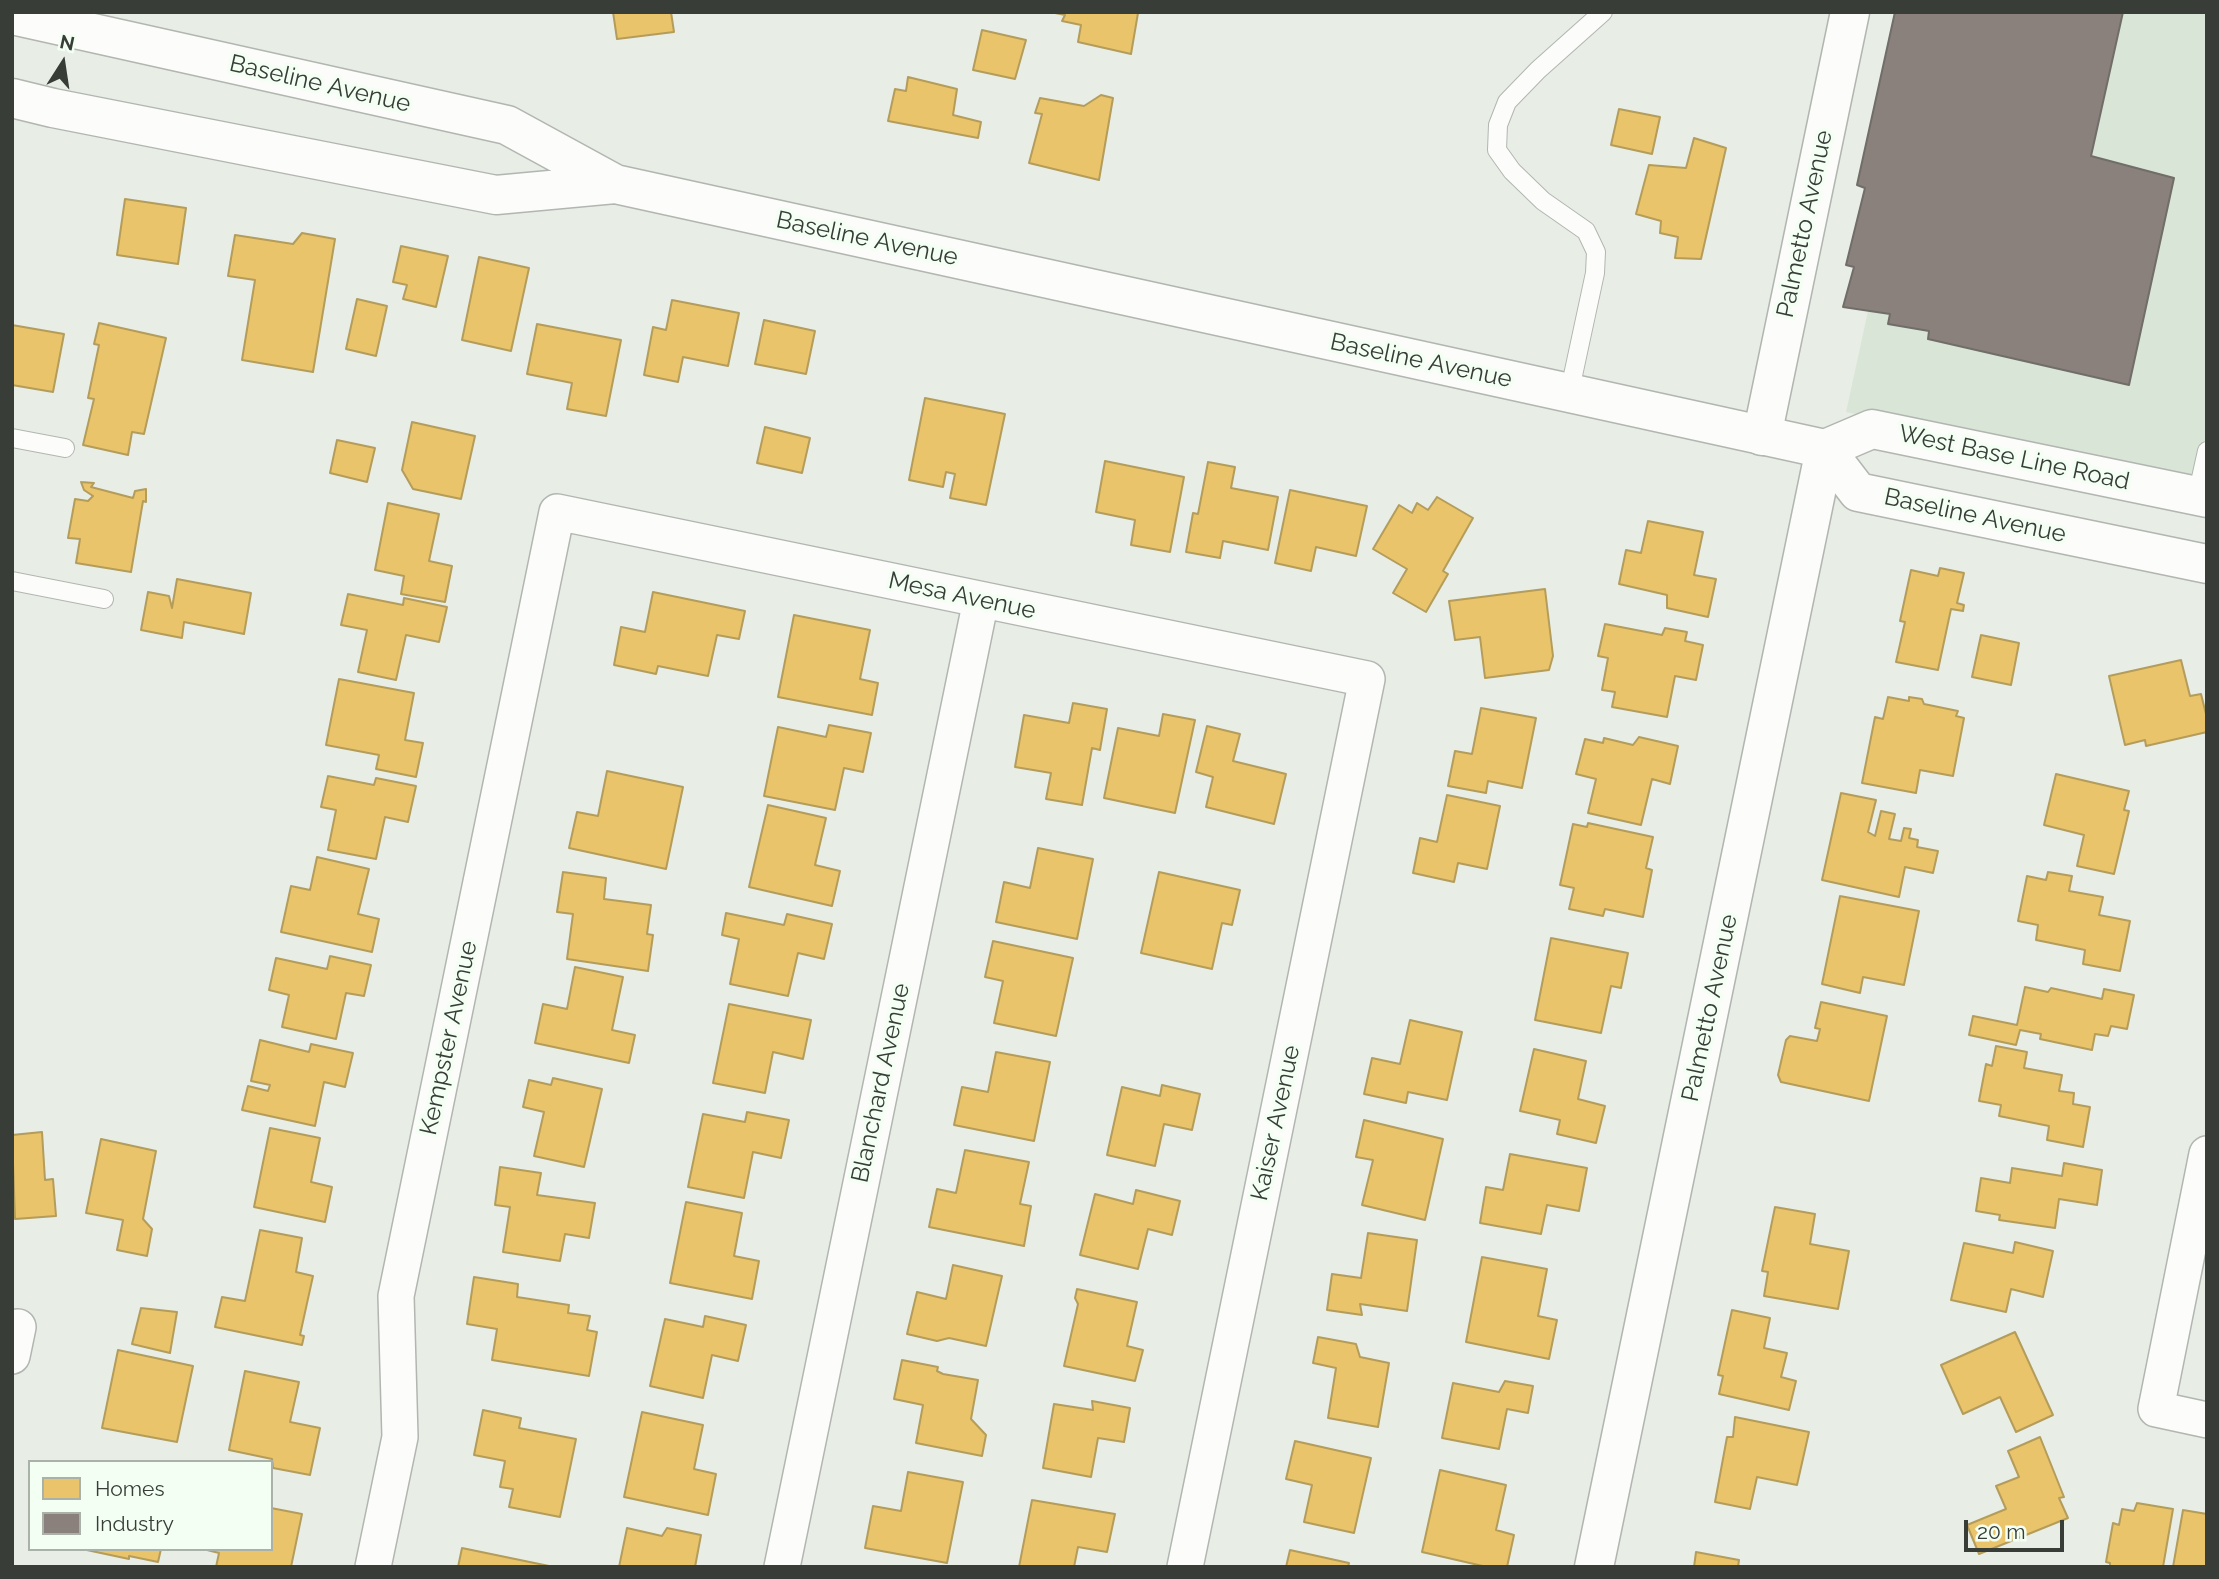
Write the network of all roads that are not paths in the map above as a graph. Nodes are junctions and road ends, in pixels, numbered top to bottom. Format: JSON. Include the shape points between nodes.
{"nodes":[{"id":1,"x":1603,"y":12,"type":"edge"},
{"id":2,"x":1850,"y":12,"type":"edge"},
{"id":3,"x":12,"y":15,"type":"edge"},
{"id":4,"x":12,"y":98,"type":"edge"},
{"id":5,"x":615,"y":184,"type":"junction"},
{"id":6,"x":1569,"y":394,"type":"junction"},
{"id":7,"x":1762,"y":436,"type":"junction"},
{"id":8,"x":12,"y":438,"type":"edge"},
{"id":9,"x":65,"y":448,"type":"dead end"},
{"id":10,"x":1825,"y":449,"type":"junction"},
{"id":11,"x":2207,"y":451,"type":"edge"},
{"id":12,"x":2202,"y":497,"type":"edge"},
{"id":13,"x":557,"y":512,"type":"joint"},
{"id":14,"x":2207,"y":564,"type":"edge"},
{"id":15,"x":12,"y":581,"type":"edge"},
{"id":16,"x":104,"y":599,"type":"dead end"},
{"id":17,"x":981,"y":600,"type":"junction"},
{"id":18,"x":1367,"y":680,"type":"joint"},
{"id":19,"x":2207,"y":1154,"type":"edge"},
{"id":20,"x":2207,"y":1420,"type":"edge"},
{"id":21,"x":373,"y":1567,"type":"edge"},
{"id":22,"x":782,"y":1567,"type":"edge"},
{"id":23,"x":1185,"y":1567,"type":"edge"},
{"id":24,"x":1594,"y":1567,"type":"edge"}],
"edges":[{"from":1,"to":6,"type":"lane","via":[[1507,102],[1498,125],[1497,150],[1512,171],[1543,201],[1586,231],[1596,252]]},
{"from":2,"to":7,"type":"main road","name":"Palmetto Avenue"},
{"from":3,"to":5,"type":"main road","name":"Baseline Avenue","via":[[507,125]]},
{"from":4,"to":5,"type":"main road","name":"Baseline Avenue","via":[[496,195]]},
{"from":5,"to":6,"type":"main road","name":"Baseline Avenue"},
{"from":6,"to":7,"type":"main road","name":"Baseline Avenue"},
{"from":7,"to":10,"type":"main road","name":"Baseline Avenue"},
{"from":8,"to":9,"type":"lane"},
{"from":10,"to":12,"type":"main road","name":"West Base Line Road","via":[[1872,429]]},
{"from":10,"to":14,"type":"main road","name":"Baseline Avenue","via":[[1858,492]]},
{"from":10,"to":24,"type":"main road","name":"Palmetto Avenue"},
{"from":11,"to":12,"type":"lane"},
{"from":13,"to":17,"type":"street","name":"Mesa Avenue"},
{"from":13,"to":21,"type":"street","name":"Kempster Avenue","via":[[396,1296],[400,1437]]},
{"from":15,"to":16,"type":"lane"},
{"from":17,"to":18,"type":"street","name":"Mesa Avenue"},
{"from":17,"to":22,"type":"street","name":"Blanchard Avenue"},
{"from":18,"to":23,"type":"street","name":"Kaiser Avenue"},
{"from":19,"to":20,"type":"street","via":[[2156,1409]]}]}
